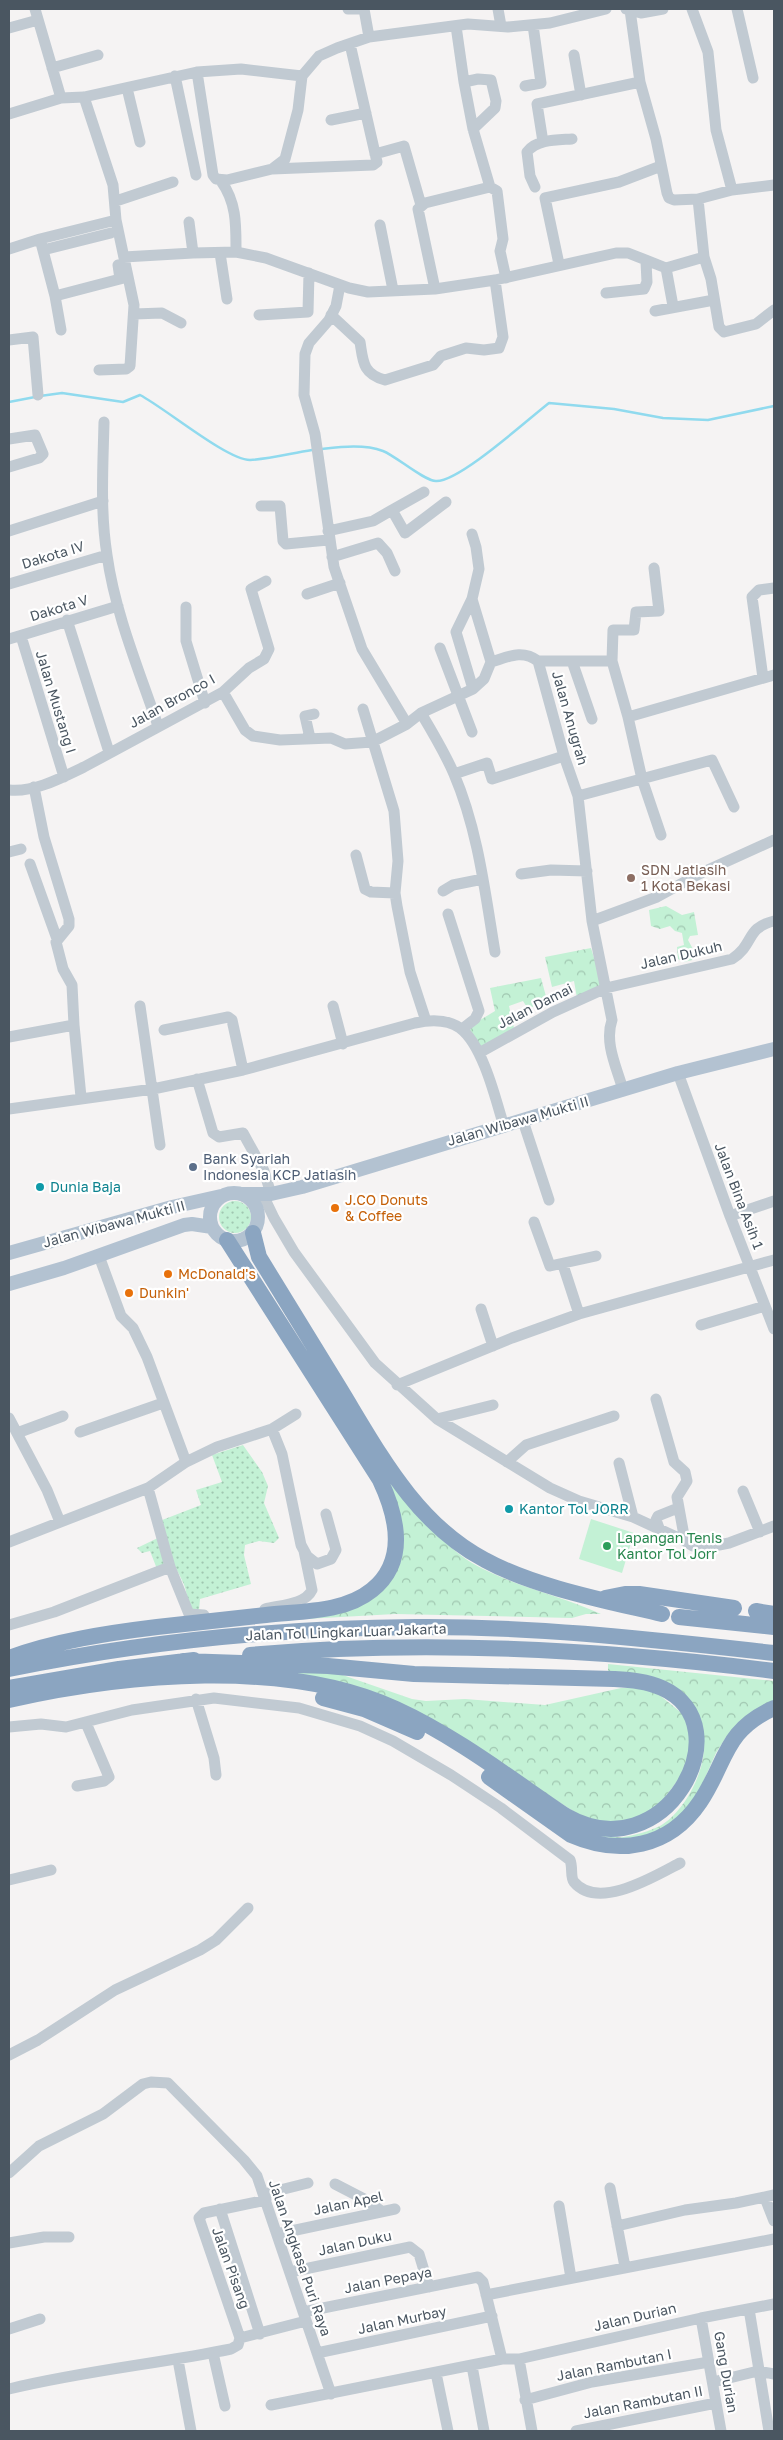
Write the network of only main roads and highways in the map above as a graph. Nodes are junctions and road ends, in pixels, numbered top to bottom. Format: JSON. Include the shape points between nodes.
{"nodes":[{"id":1,"x":774,"y":1050,"type":"edge"},
{"id":2,"x":243,"y":1194,"type":"junction"},
{"id":3,"x":267,"y":1194,"type":"junction"},
{"id":4,"x":221,"y":1196,"type":"junction"},
{"id":5,"x":259,"y":1217,"type":"junction"},
{"id":6,"x":212,"y":1227,"type":"junction"},
{"id":7,"x":253,"y":1233,"type":"junction"},
{"id":8,"x":228,"y":1240,"type":"junction"},
{"id":9,"x":9,"y":1253,"type":"edge"},
{"id":10,"x":9,"y":1284,"type":"edge"},
{"id":11,"x":600,"y":1600,"type":"junction"},
{"id":12,"x":734,"y":1608,"type":"dead end"},
{"id":13,"x":756,"y":1611,"type":"dead end"},
{"id":14,"x":662,"y":1614,"type":"dead end"},
{"id":15,"x":774,"y":1614,"type":"edge"},
{"id":16,"x":679,"y":1617,"type":"dead end"},
{"id":17,"x":774,"y":1627,"type":"edge"},
{"id":18,"x":774,"y":1653,"type":"edge"},
{"id":19,"x":9,"y":1658,"type":"edge"},
{"id":20,"x":183,"y":1661,"type":"junction"},
{"id":21,"x":9,"y":1669,"type":"edge"},
{"id":22,"x":774,"y":1671,"type":"edge"},
{"id":23,"x":9,"y":1688,"type":"edge"},
{"id":24,"x":9,"y":1700,"type":"edge"},
{"id":25,"x":9,"y":1708,"type":"edge"},
{"id":26,"x":774,"y":1708,"type":"edge"}],
"edges":[{"from":1,"to":3,"type":"main road","name":"Jalan Wibawa Mukti II","via":[[678,1073],[302,1187]]},
{"from":2,"to":3,"type":"main road","name":"Jalan Wibawa Mukti II"},
{"from":2,"to":4,"type":"main road","via":[[231,1192]]},
{"from":2,"to":5,"type":"main road","via":[[257,1207]]},
{"from":3,"to":5,"type":"main road"},
{"from":4,"to":6,"type":"main road","via":[[211,1210]]},
{"from":4,"to":9,"type":"main road","name":"Jalan Wibawa Mukti II"},
{"from":5,"to":7,"type":"main road"},
{"from":6,"to":8,"type":"main road","via":[[218,1236]]},
{"from":6,"to":10,"type":"main road","name":"Jalan Wibawa Mukti II","via":[[184,1225]]},
{"from":7,"to":8,"type":"main road","via":[[245,1239]]},
{"from":7,"to":11,"type":"highway","via":[[264,1265],[396,1478],[420,1510],[484,1560],[513,1573]]},
{"from":8,"to":19,"type":"highway","via":[[380,1480],[390,1501],[397,1538],[389,1568],[371,1591],[333,1607],[154,1628],[56,1644]]},
{"from":11,"to":12,"type":"highway","via":[[639,1594]]},
{"from":11,"to":14,"type":"highway"},
{"from":13,"to":15,"type":"highway"},
{"from":16,"to":17,"type":"highway"},
{"from":18,"to":21,"type":"highway","name":"Jalan Tol Lingkar Luar Jakarta","via":[[635,1638],[416,1627],[284,1632],[167,1643],[71,1656]]},
{"from":20,"to":22,"type":"highway","name":"Jalan Tol Lingkar Luar Jakarta","via":[[414,1646],[581,1652]]},
{"from":20,"to":23,"type":"highway","name":"Jalan Tol Lingkar Luar Jakarta"},
{"from":20,"to":24,"type":"highway","via":[[328,1666],[414,1674],[614,1678],[642,1682],[663,1688],[683,1704],[694,1722],[696,1749],[685,1783],[664,1809],[638,1825],[605,1830],[586,1826],[566,1816],[430,1726],[394,1708],[347,1692],[286,1680],[206,1676],[119,1682]]},
{"from":25,"to":26,"type":"highway","via":[[85,1694],[179,1684],[283,1688],[364,1709],[408,1727],[447,1748],[571,1835],[600,1845],[624,1847],[644,1844],[679,1825],[701,1802],[734,1737],[761,1714]]}]}
